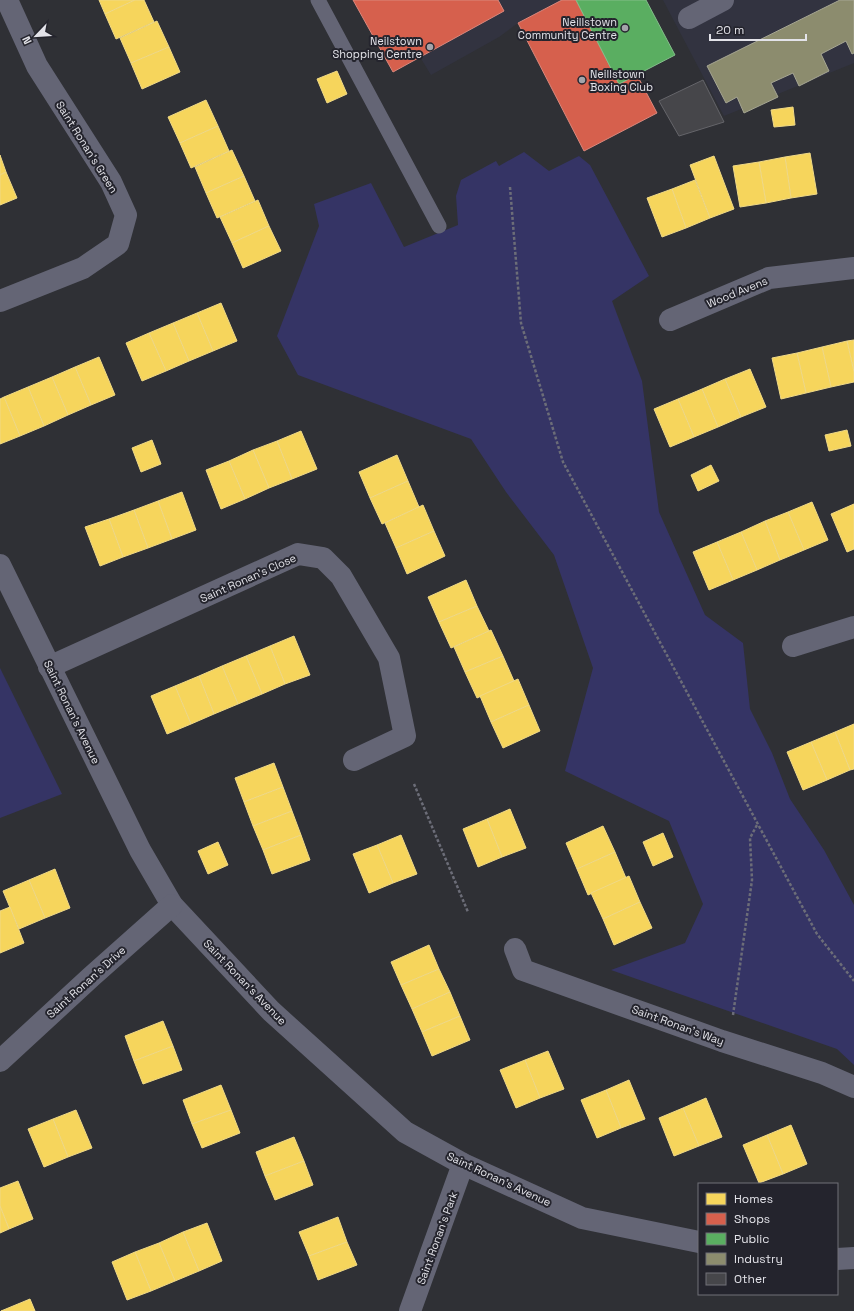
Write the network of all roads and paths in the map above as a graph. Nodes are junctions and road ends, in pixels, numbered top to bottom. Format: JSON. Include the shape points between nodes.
{"nodes":[{"id":1,"x":7,"y":0,"type":"edge"},
{"id":2,"x":318,"y":0,"type":"edge"},
{"id":3,"x":723,"y":0,"type":"edge"},
{"id":4,"x":689,"y":18,"type":"dead end"},
{"id":5,"x":510,"y":187,"type":"dead end"},
{"id":6,"x":439,"y":226,"type":"dead end"},
{"id":7,"x":854,"y":268,"type":"edge"},
{"id":8,"x":0,"y":301,"type":"edge"},
{"id":9,"x":670,"y":320,"type":"dead end"},
{"id":10,"x":0,"y":565,"type":"edge"},
{"id":11,"x":854,"y":627,"type":"edge"},
{"id":12,"x":793,"y":646,"type":"dead end"},
{"id":13,"x":49,"y":667,"type":"junction"},
{"id":14,"x":354,"y":760,"type":"dead end"},
{"id":15,"x":414,"y":784,"type":"dead end"},
{"id":16,"x":757,"y":825,"type":"junction"},
{"id":17,"x":172,"y":905,"type":"junction"},
{"id":18,"x":468,"y":912,"type":"dead end"},
{"id":19,"x":515,"y":949,"type":"dead end"},
{"id":20,"x":854,"y":981,"type":"edge"},
{"id":21,"x":733,"y":1015,"type":"dead end"},
{"id":22,"x":0,"y":1061,"type":"edge"},
{"id":23,"x":854,"y":1087,"type":"edge"},
{"id":24,"x":463,"y":1164,"type":"junction"},
{"id":25,"x":698,"y":1242,"type":"edge"},
{"id":26,"x":854,"y":1258,"type":"edge"},
{"id":27,"x":838,"y":1259,"type":"edge"},
{"id":28,"x":410,"y":1311,"type":"edge"}],
"edges":[{"from":1,"to":8,"type":"street","name":"Saint Ronan's Green","via":[[37,66],[110,182],[126,216],[118,244],[83,268]]},
{"from":2,"to":6,"type":"lane"},
{"from":3,"to":4,"type":"street"},
{"from":5,"to":16,"type":"path","via":[[521,323],[563,462]]},
{"from":7,"to":9,"type":"street","name":"Wood Avens","via":[[769,278]]},
{"from":10,"to":13,"type":"street","name":"Saint Ronan's Avenue"},
{"from":11,"to":12,"type":"street"},
{"from":13,"to":14,"type":"street","name":"Saint Ronan's Close","via":[[298,554],[323,558],[341,576],[389,658],[405,736]]},
{"from":13,"to":17,"type":"street","name":"Saint Ronan's Avenue","via":[[140,850]]},
{"from":15,"to":18,"type":"path"},
{"from":16,"to":20,"type":"path","via":[[817,934]]},
{"from":16,"to":21,"type":"path","via":[[750,838],[752,880]]},
{"from":17,"to":22,"type":"street","name":"Saint Ronan's Drive"},
{"from":17,"to":24,"type":"street","name":"Saint Ronan's Avenue","via":[[271,1011],[400,1127]]},
{"from":19,"to":23,"type":"street","name":"Saint Ronan's Way","via":[[523,970],[722,1041],[822,1072]]},
{"from":24,"to":25,"type":"street","name":"Saint Ronan's Avenue","via":[[582,1218]]},
{"from":24,"to":28,"type":"street","name":"Saint Ronan's Park"},
{"from":26,"to":27,"type":"street"}]}
